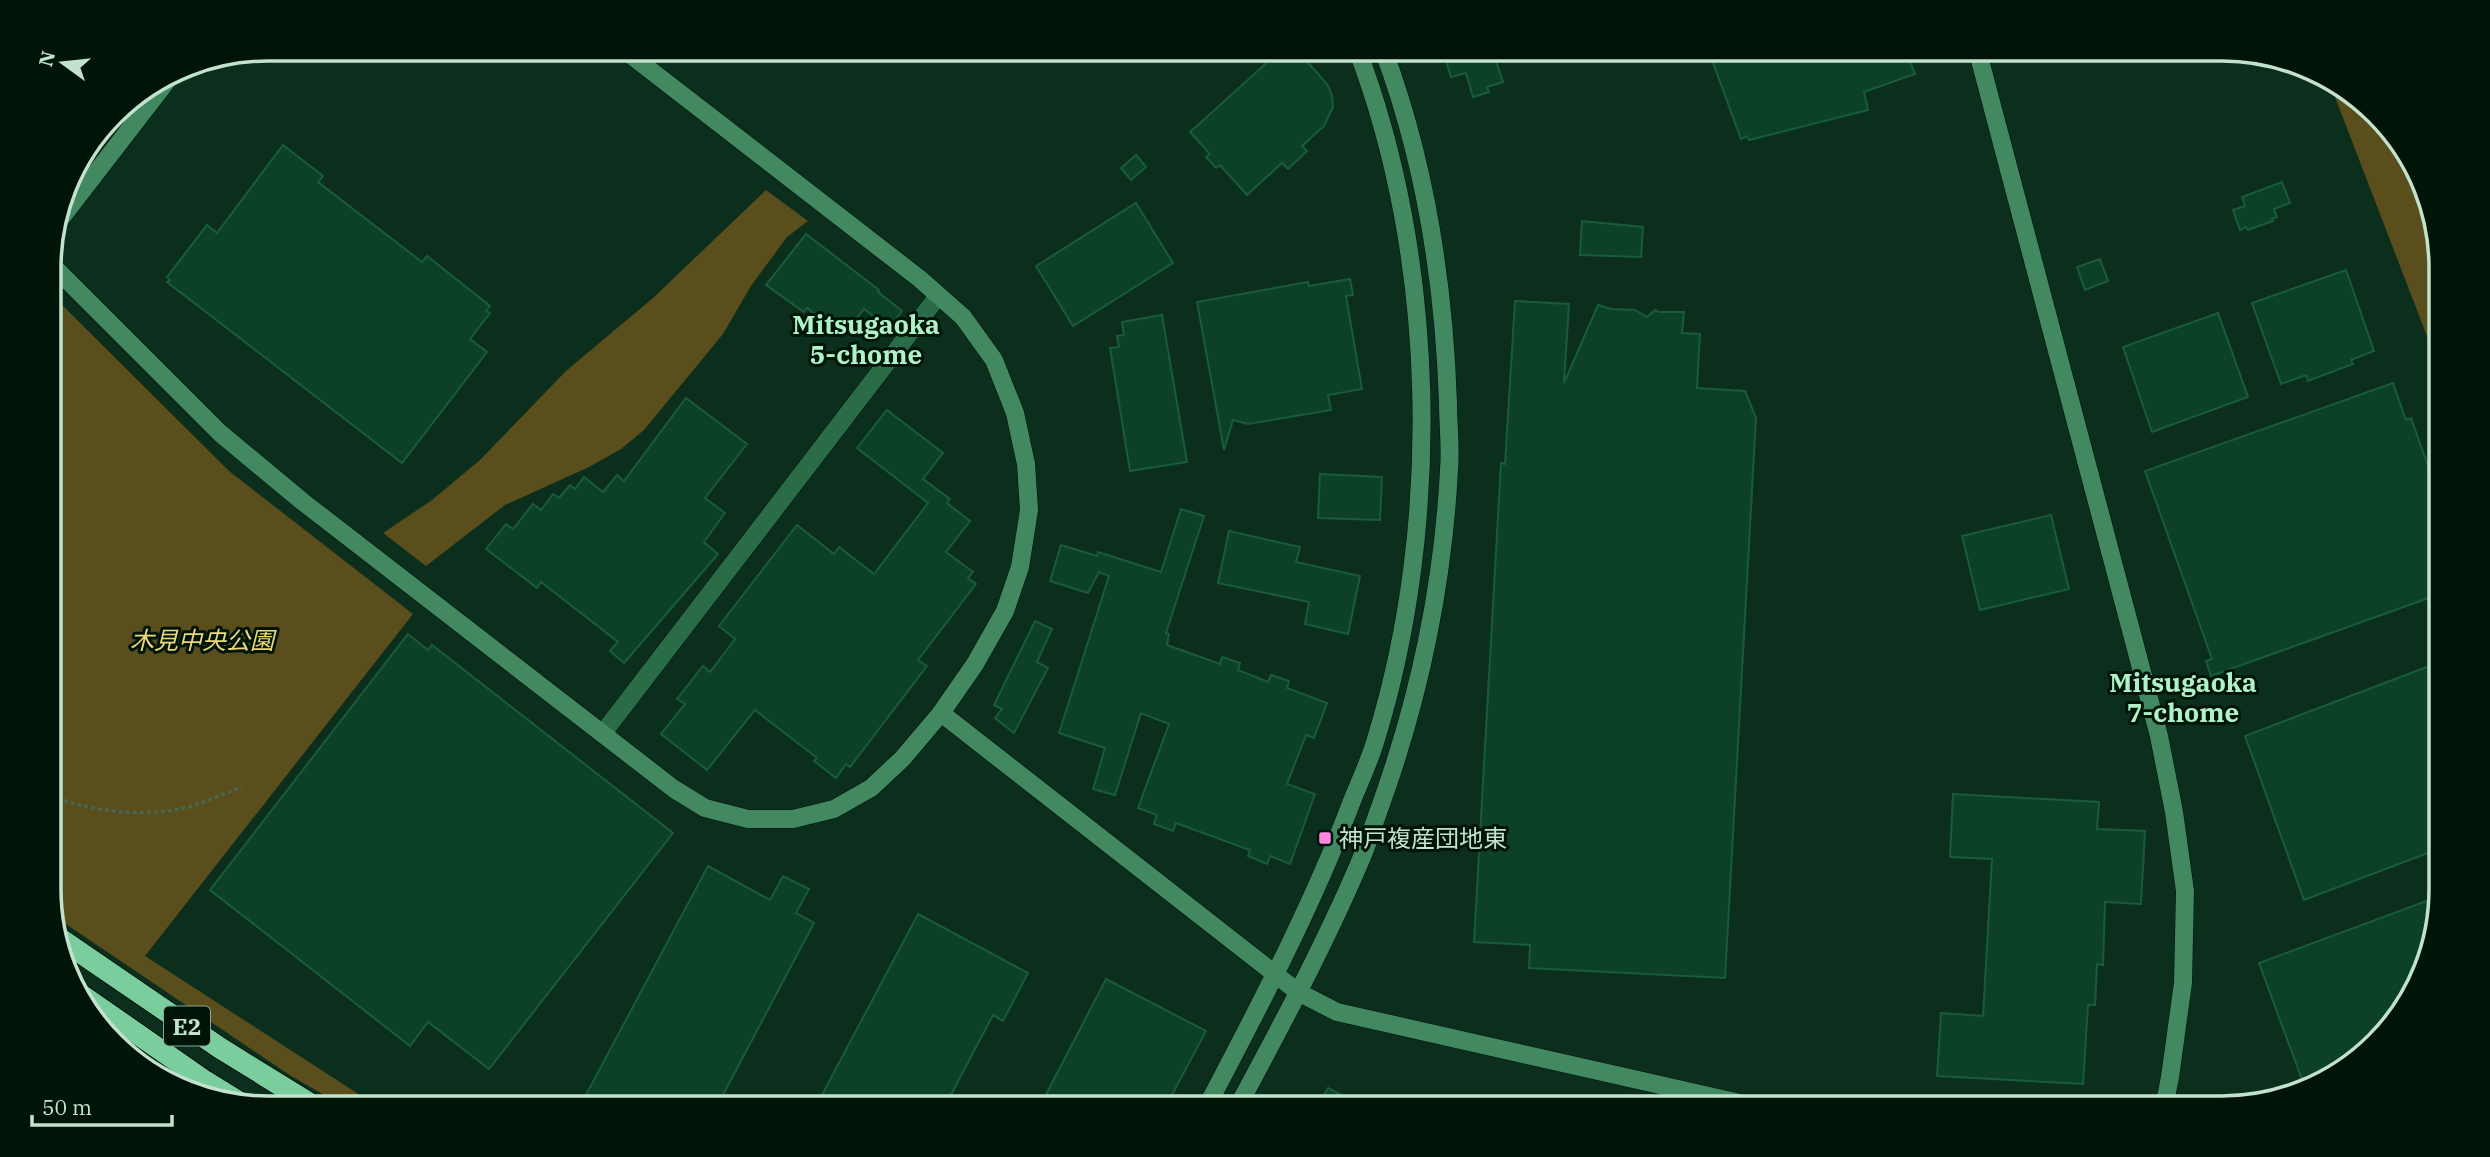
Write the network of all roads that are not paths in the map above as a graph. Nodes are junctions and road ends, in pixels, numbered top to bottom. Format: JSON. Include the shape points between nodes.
{"nodes":[{"id":1,"x":1361,"y":61,"type":"edge"},
{"id":2,"x":1387,"y":61,"type":"edge"},
{"id":3,"x":1979,"y":61,"type":"edge"},
{"id":4,"x":639,"y":62,"type":"edge"},
{"id":5,"x":157,"y":94,"type":"edge"},
{"id":6,"x":72,"y":204,"type":"edge"},
{"id":7,"x":62,"y":275,"type":"edge"},
{"id":8,"x":938,"y":296,"type":"junction"},
{"id":9,"x":941,"y":713,"type":"junction"},
{"id":10,"x":603,"y":733,"type":"junction"},
{"id":11,"x":69,"y":945,"type":"edge"},
{"id":12,"x":1276,"y":974,"type":"junction"},
{"id":13,"x":1298,"y":992,"type":"junction"},
{"id":14,"x":99,"y":1007,"type":"edge"},
{"id":15,"x":220,"y":1090,"type":"edge"},
{"id":16,"x":1706,"y":1095,"type":"edge"},
{"id":17,"x":2167,"y":1095,"type":"edge"},
{"id":18,"x":298,"y":1096,"type":"edge"},
{"id":19,"x":1213,"y":1096,"type":"edge"},
{"id":20,"x":1244,"y":1096,"type":"edge"}],
"edges":[{"from":1,"to":12,"type":"street","via":[[1391,159],[1421,351],[1422,464],[1414,557],[1399,647],[1376,740],[1336,844]]},
{"from":2,"to":13,"type":"street","via":[[1416,157],[1436,261],[1446,349],[1448,482],[1424,653],[1400,750],[1360,862]]},
{"from":3,"to":17,"type":"street","via":[[2159,736],[2174,812],[2185,891],[2183,983]]},
{"from":4,"to":8,"type":"street"},
{"from":5,"to":6,"type":"street"},
{"from":7,"to":10,"type":"street","via":[[220,433]]},
{"from":8,"to":9,"type":"street","via":[[962,317],[994,360],[1015,413],[1026,464],[1029,510],[1020,567],[1005,611]]},
{"from":8,"to":10,"type":"street"},
{"from":9,"to":10,"type":"street","via":[[871,789],[834,809],[793,819],[748,819],[705,808]]},
{"from":9,"to":12,"type":"street"},
{"from":11,"to":18,"type":"highway","number":"E2"},
{"from":12,"to":13,"type":"street"},
{"from":12,"to":19,"type":"street"},
{"from":13,"to":16,"type":"street","via":[[1337,1012]]},
{"from":13,"to":20,"type":"street"},
{"from":14,"to":15,"type":"highway","number":"E2"}]}
